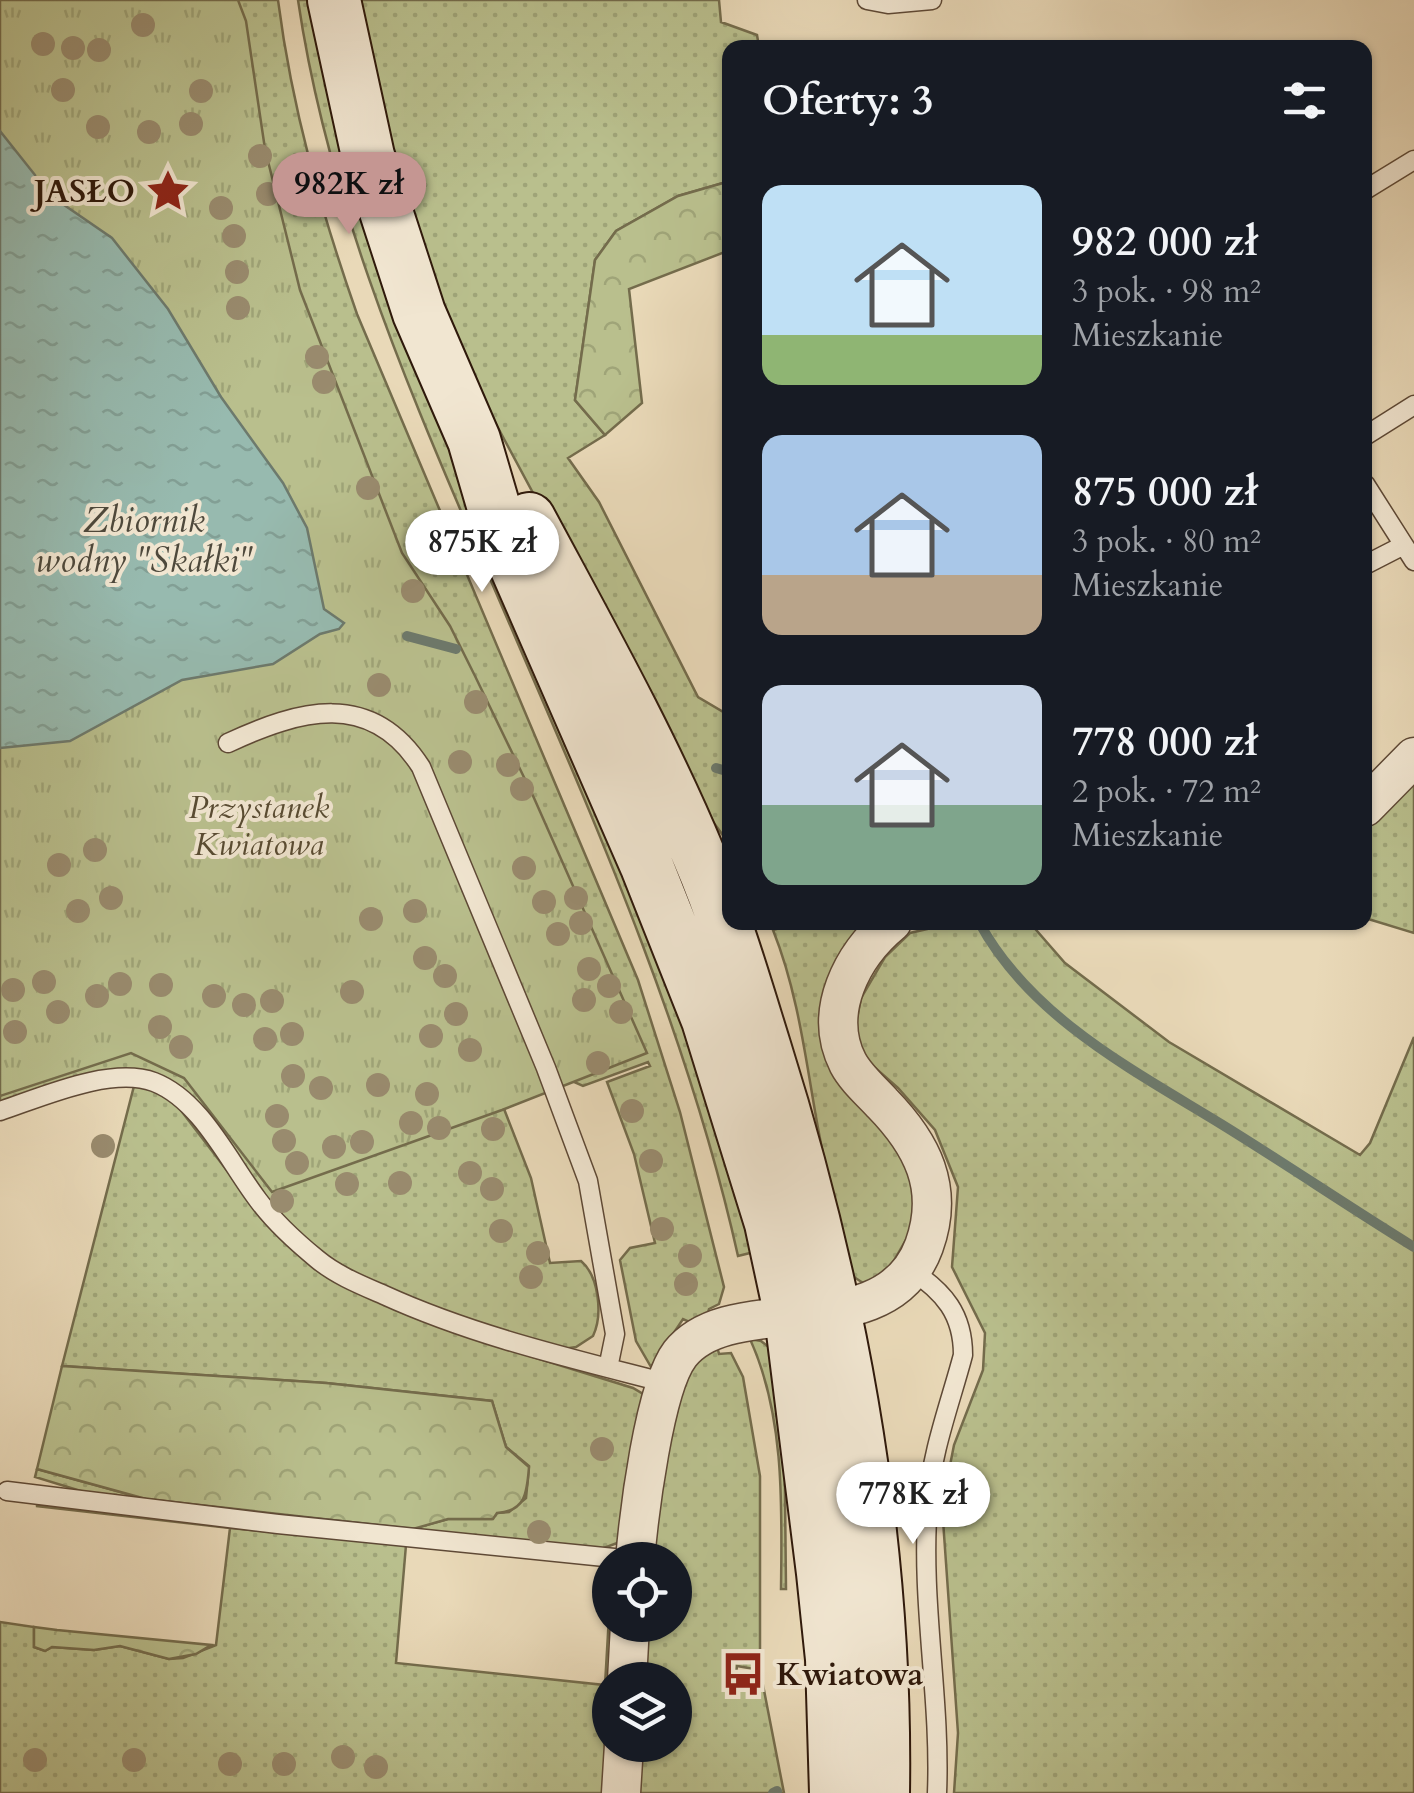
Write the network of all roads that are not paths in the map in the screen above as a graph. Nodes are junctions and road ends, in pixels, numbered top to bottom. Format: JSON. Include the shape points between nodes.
{"nodes":[{"id":1,"x":334,"y":0,"type":"edge"},
{"id":2,"x":866,"y":0,"type":"edge"},
{"id":3,"x":932,"y":0,"type":"edge"},
{"id":4,"x":1414,"y":160,"type":"edge"},
{"id":5,"x":1372,"y":186,"type":"edge"},
{"id":6,"x":1414,"y":404,"type":"edge"},
{"id":7,"x":1372,"y":431,"type":"edge"},
{"id":8,"x":1372,"y":495,"type":"edge"},
{"id":9,"x":1409,"y":553,"type":"edge"},
{"id":10,"x":1372,"y":563,"type":"edge"},
{"id":11,"x":228,"y":743,"type":"dead end"},
{"id":12,"x":1414,"y":757,"type":"edge"},
{"id":13,"x":1372,"y":800,"type":"edge"},
{"id":14,"x":884,"y":930,"type":"edge"},
{"id":15,"x":0,"y":1112,"type":"edge"},
{"id":16,"x":911,"y":1270,"type":"junction"},
{"id":17,"x":813,"y":1313,"type":"junction"},
{"id":18,"x":608,"y":1368,"type":"junction"},
{"id":19,"x":666,"y":1384,"type":"junction"},
{"id":20,"x":7,"y":1491,"type":"dead end"},
{"id":21,"x":636,"y":1542,"type":"edge"},
{"id":22,"x":592,"y":1556,"type":"edge"},
{"id":23,"x":623,"y":1762,"type":"edge"},
{"id":24,"x":621,"y":1793,"type":"edge"},
{"id":25,"x":836,"y":1793,"type":"edge"},
{"id":26,"x":883,"y":1793,"type":"edge"},
{"id":27,"x":937,"y":1793,"type":"edge"}],
"edges":[{"from":1,"to":17,"type":"main road","via":[[354,103],[419,313],[474,440],[500,532],[708,1020],[771,1223]]},
{"from":2,"to":3,"type":"lane"},
{"from":4,"to":5,"type":"lane"},
{"from":6,"to":7,"type":"lane"},
{"from":8,"to":9,"type":"lane"},
{"from":9,"to":10,"type":"lane"},
{"from":11,"to":18,"type":"lane","via":[[300,716],[340,712],[377,724],[421,767],[590,1189],[615,1334]]},
{"from":12,"to":13,"type":"street"},
{"from":14,"to":16,"type":"street","via":[[847,979],[838,1029],[848,1063],[915,1140],[930,1176],[932,1212]]},
{"from":15,"to":18,"type":"lane","via":[[101,1081],[159,1084],[197,1116],[260,1203],[322,1264],[445,1320]]},
{"from":16,"to":17,"type":"street","via":[[856,1306]]},
{"from":16,"to":27,"type":"lane","via":[[944,1294],[963,1342],[928,1502]]},
{"from":17,"to":19,"type":"street","via":[[702,1336],[682,1352]]},
{"from":17,"to":25,"type":"main road"},
{"from":17,"to":26,"type":"main road","via":[[864,1484],[880,1658]]},
{"from":18,"to":19,"type":"lane"},
{"from":19,"to":21,"type":"street"},
{"from":20,"to":22,"type":"lane"},
{"from":23,"to":24,"type":"street"}]}
